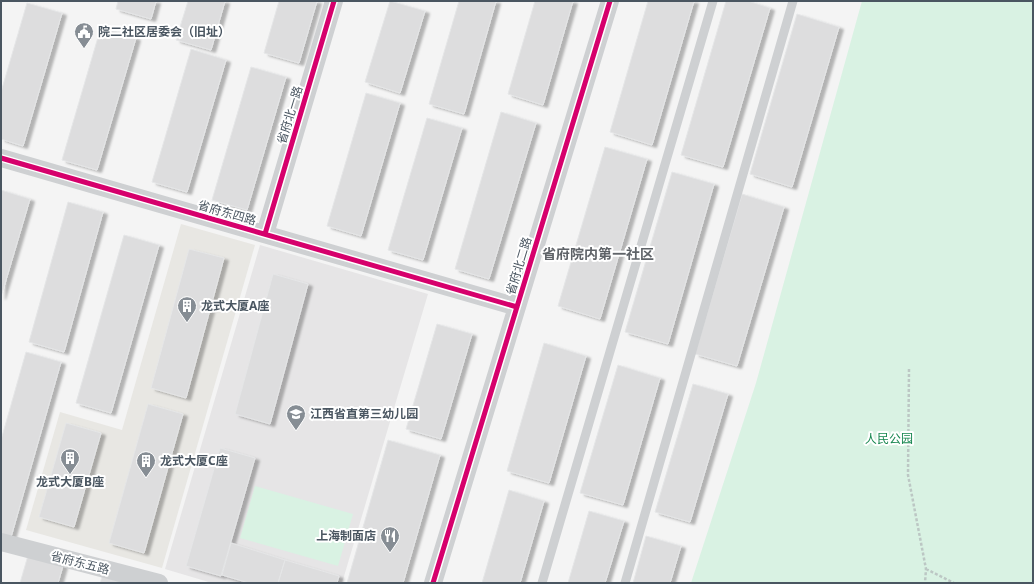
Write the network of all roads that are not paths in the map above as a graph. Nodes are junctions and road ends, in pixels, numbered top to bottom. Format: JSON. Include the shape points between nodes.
{"nodes":[{"id":1,"x":334,"y":1,"type":"edge"},
{"id":2,"x":610,"y":1,"type":"edge"},
{"id":3,"x":713,"y":1,"type":"edge"},
{"id":4,"x":792,"y":1,"type":"edge"},
{"id":5,"x":1,"y":158,"type":"edge"},
{"id":6,"x":265,"y":234,"type":"junction"},
{"id":7,"x":517,"y":307,"type":"junction"},
{"id":8,"x":1,"y":542,"type":"edge"},
{"id":9,"x":159,"y":583,"type":"edge"},
{"id":10,"x":433,"y":583,"type":"edge"},
{"id":11,"x":542,"y":583,"type":"edge"},
{"id":12,"x":625,"y":583,"type":"edge"}],
"edges":[{"from":1,"to":6,"type":"street","name":"省府北一路"},
{"from":2,"to":7,"type":"street","name":"省府北二路"},
{"from":3,"to":11,"type":"lane"},
{"from":4,"to":12,"type":"lane"},
{"from":5,"to":6,"type":"street","name":"省府东四路"},
{"from":6,"to":7,"type":"street","name":"省府东四路"},
{"from":7,"to":10,"type":"street","name":"省府北二路"},
{"from":8,"to":9,"type":"street","name":"省府东五路"}]}
